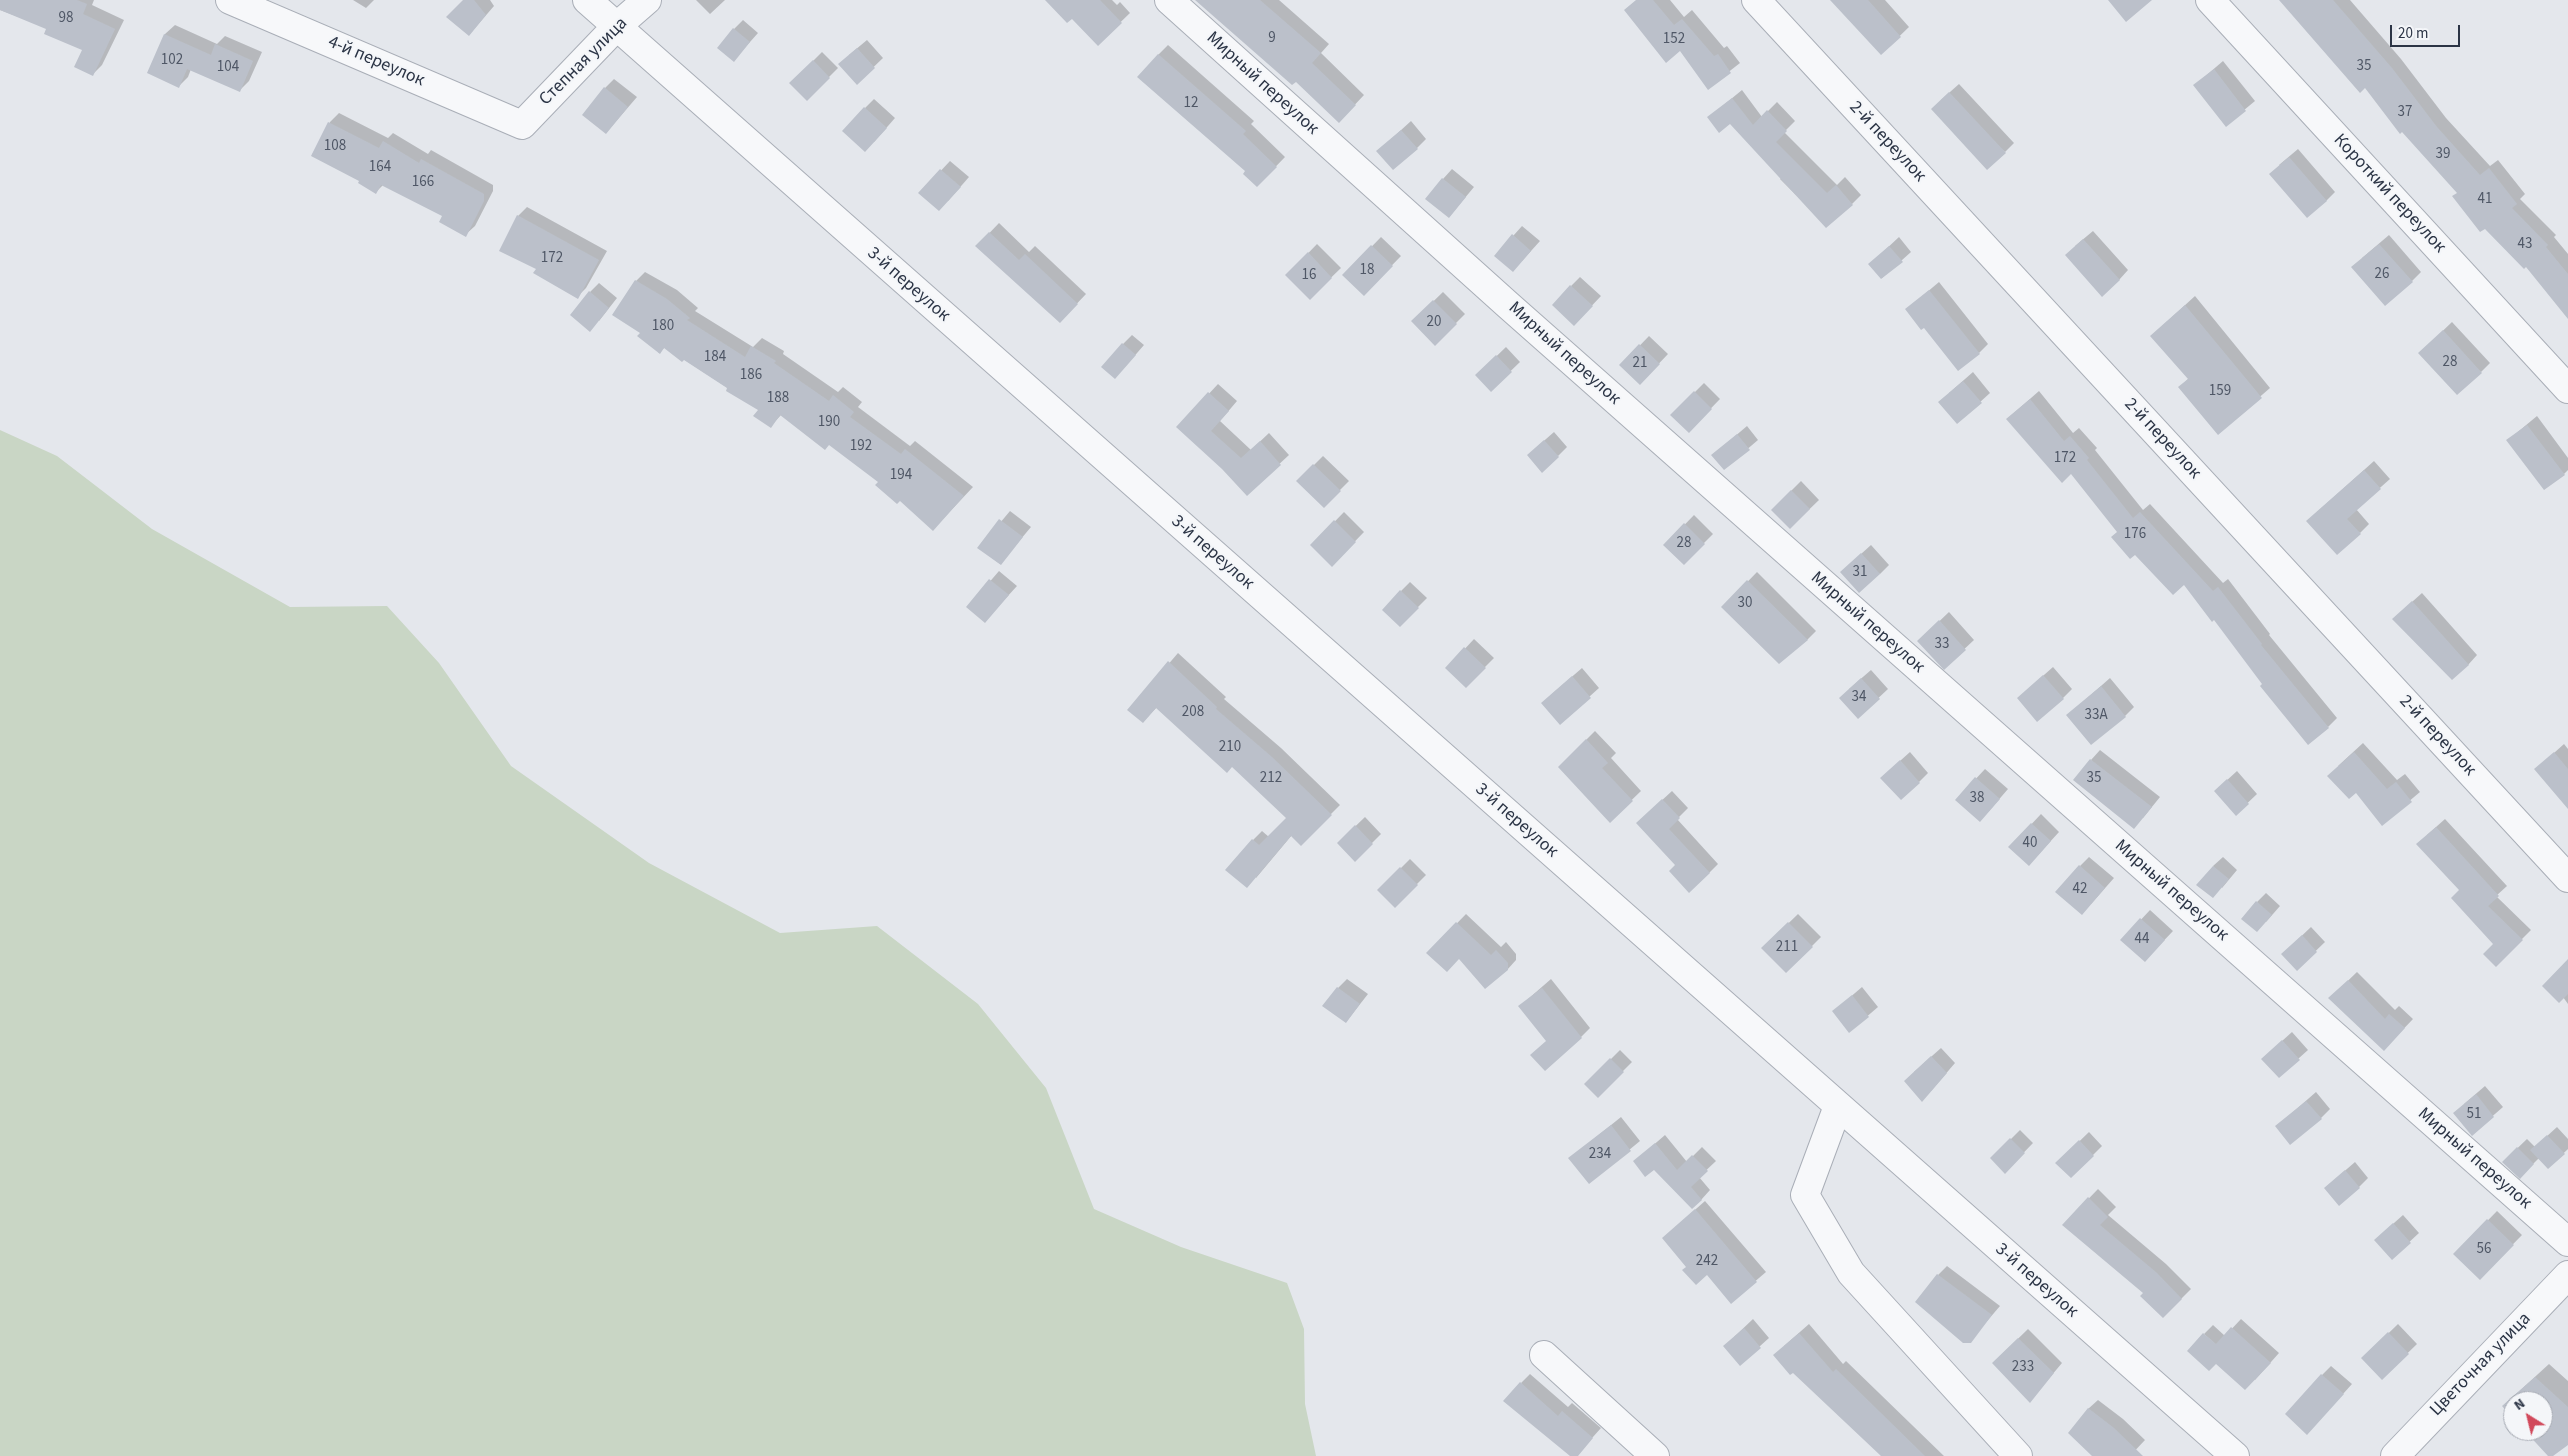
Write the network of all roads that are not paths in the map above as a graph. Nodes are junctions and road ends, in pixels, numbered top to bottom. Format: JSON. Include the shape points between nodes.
{"nodes":[{"id":1,"x":230,"y":0,"type":"edge"},
{"id":2,"x":586,"y":0,"type":"edge"},
{"id":3,"x":647,"y":0,"type":"edge"},
{"id":4,"x":1169,"y":0,"type":"edge"},
{"id":5,"x":1756,"y":0,"type":"edge"},
{"id":6,"x":2210,"y":0,"type":"edge"},
{"id":7,"x":616,"y":27,"type":"junction"},
{"id":8,"x":522,"y":125,"type":"joint"},
{"id":9,"x":2568,"y":389,"type":"edge"},
{"id":10,"x":2568,"y":878,"type":"edge"},
{"id":11,"x":1838,"y":1106,"type":"junction"},
{"id":12,"x":2568,"y":1242,"type":"edge"},
{"id":13,"x":2568,"y":1274,"type":"edge"},
{"id":14,"x":1544,"y":1355,"type":"dead end"},
{"id":15,"x":1655,"y":1456,"type":"edge"},
{"id":16,"x":2018,"y":1456,"type":"edge"},
{"id":17,"x":2234,"y":1456,"type":"edge"},
{"id":18,"x":2395,"y":1456,"type":"edge"}],
"edges":[{"from":1,"to":8,"type":"street","name":"4-й переулок"},
{"from":2,"to":7,"type":"street","name":"3-й переулок"},
{"from":3,"to":7,"type":"street","name":"Степная улица"},
{"from":4,"to":12,"type":"street","name":"Мирный переулок","via":[[1508,305]]},
{"from":5,"to":10,"type":"street","name":"2-й переулок"},
{"from":6,"to":9,"type":"street","name":"Короткий переулок"},
{"from":7,"to":8,"type":"street","name":"Степная улица"},
{"from":7,"to":11,"type":"street","name":"3-й переулок"},
{"from":11,"to":16,"type":"street","via":[[1804,1195],[1851,1273]]},
{"from":11,"to":17,"type":"street","name":"3-й переулок"},
{"from":13,"to":18,"type":"street","name":"Цветочная улица"},
{"from":14,"to":15,"type":"street"}]}
